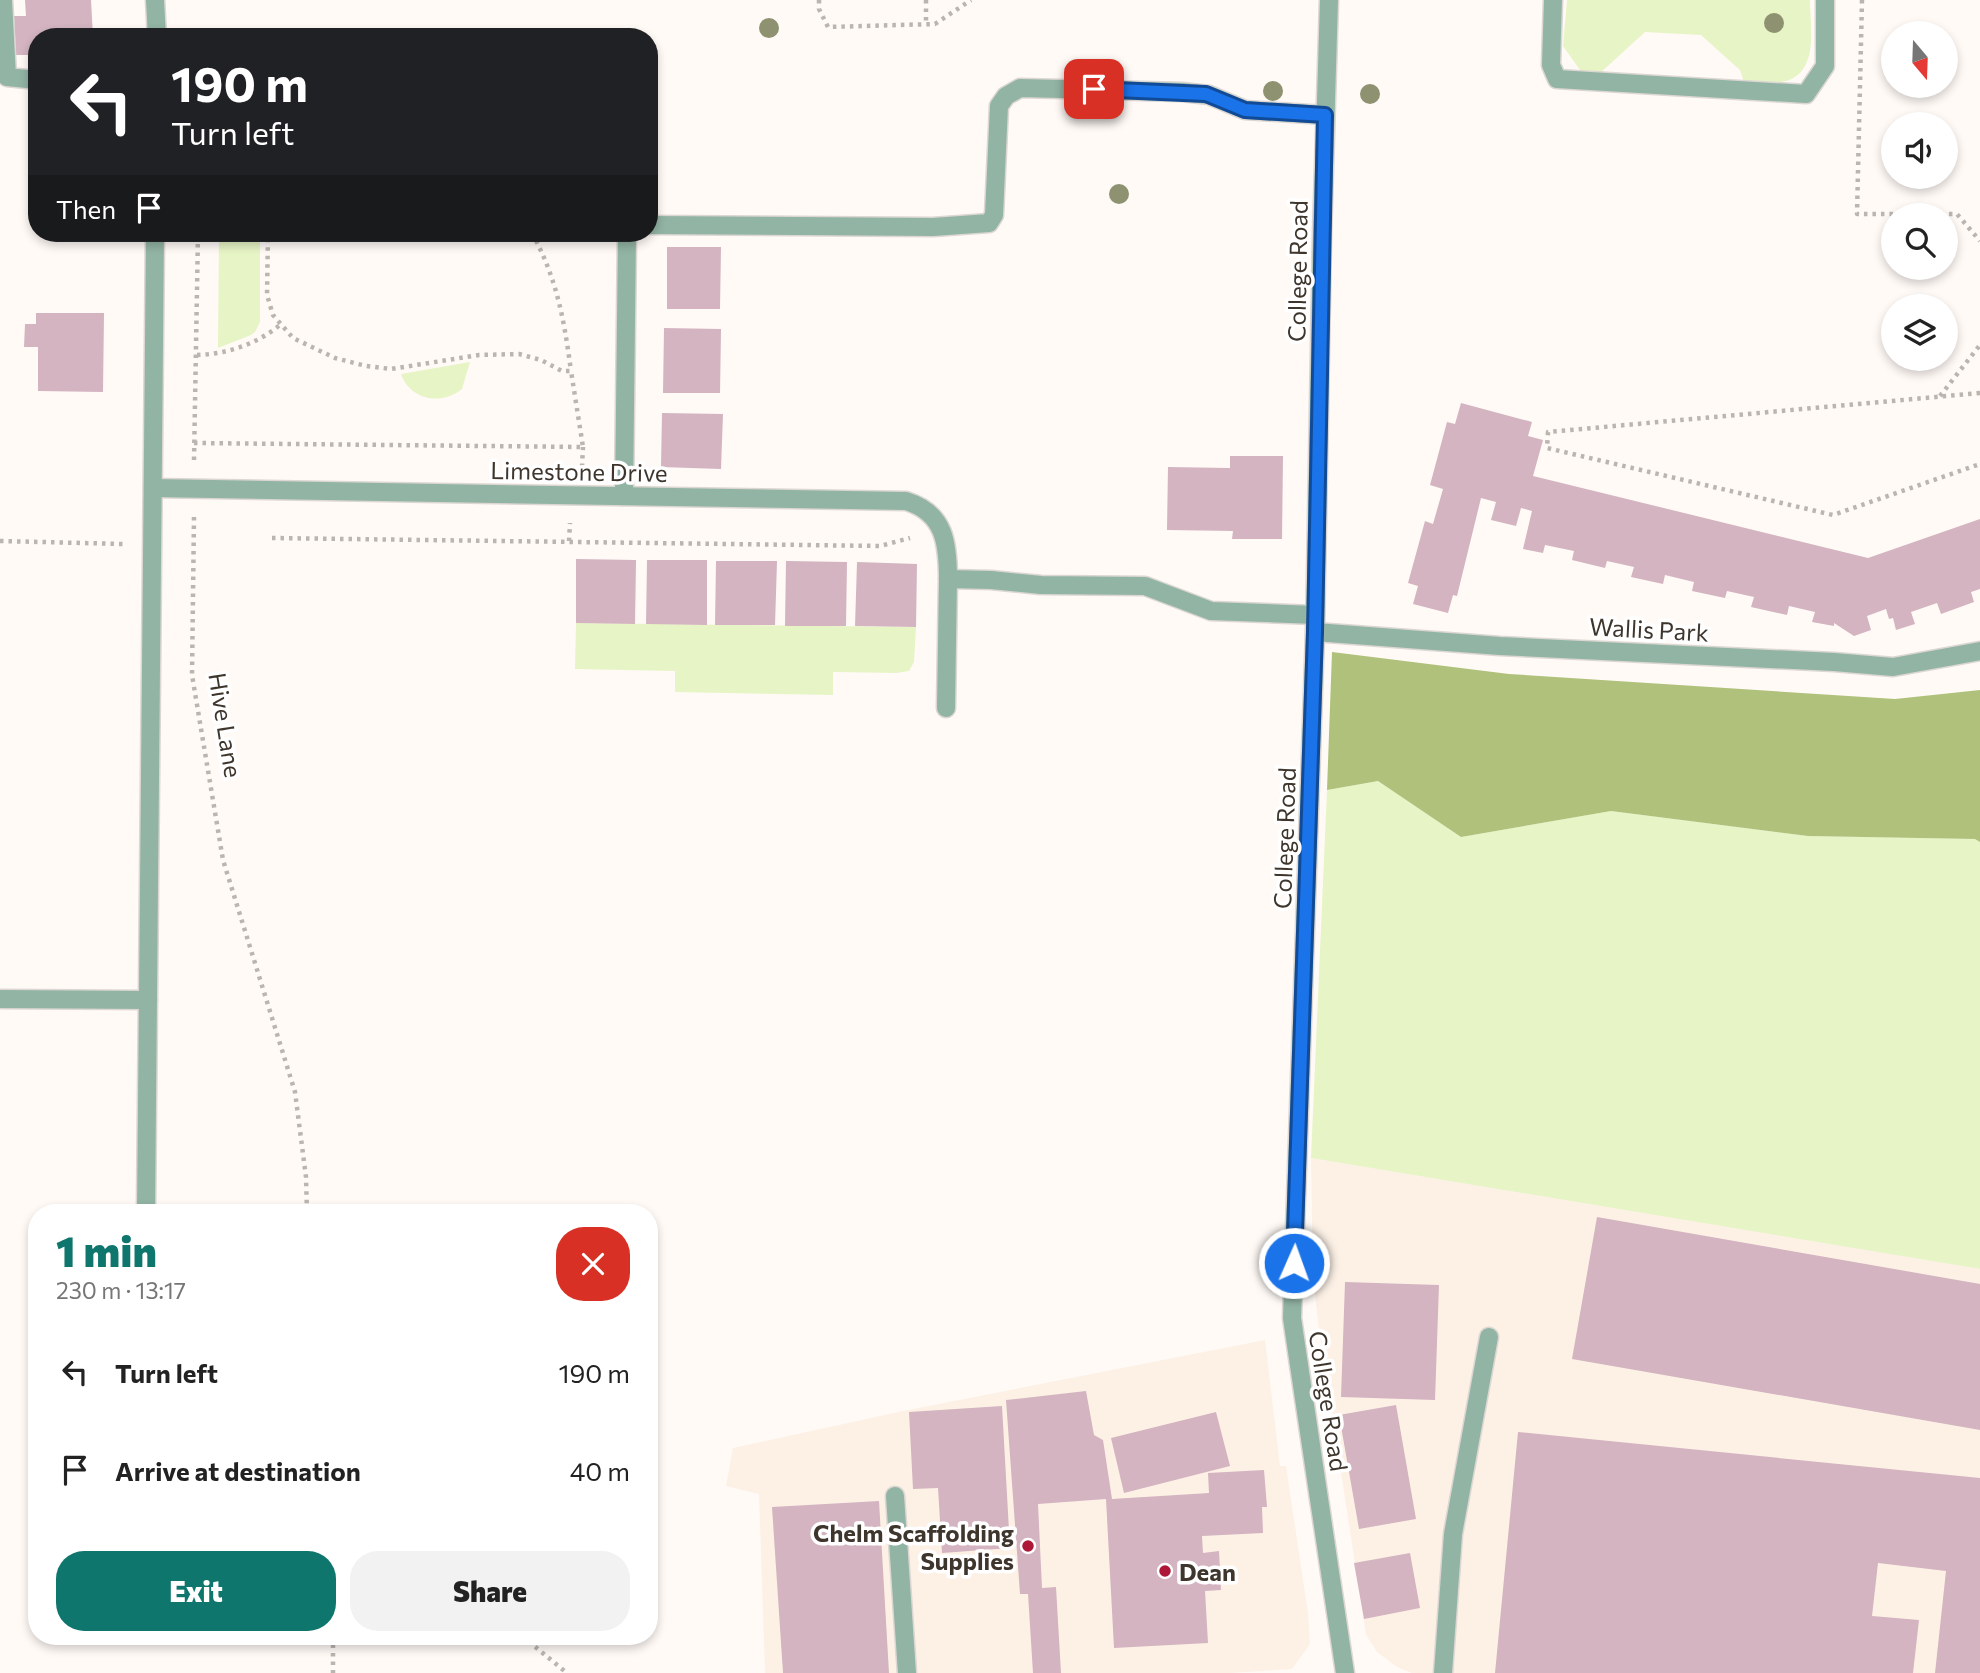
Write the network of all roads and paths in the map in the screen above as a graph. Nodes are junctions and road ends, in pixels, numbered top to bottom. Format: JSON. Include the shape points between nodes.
{"nodes":[{"id":1,"x":3,"y":0,"type":"edge"},
{"id":2,"x":156,"y":0,"type":"edge"},
{"id":3,"x":819,"y":0,"type":"edge"},
{"id":4,"x":926,"y":0,"type":"edge"},
{"id":5,"x":971,"y":0,"type":"edge"},
{"id":6,"x":1329,"y":0,"type":"edge"},
{"id":7,"x":1553,"y":0,"type":"edge"},
{"id":8,"x":1825,"y":0,"type":"edge"},
{"id":9,"x":1862,"y":0,"type":"edge"},
{"id":10,"x":926,"y":25,"type":"junction"},
{"id":11,"x":157,"y":28,"type":"edge"},
{"id":12,"x":28,"y":79,"type":"edge"},
{"id":13,"x":1325,"y":115,"type":"junction"},
{"id":14,"x":658,"y":225,"type":"edge"},
{"id":15,"x":1980,"y":241,"type":"edge"},
{"id":16,"x":155,"y":242,"type":"edge"},
{"id":17,"x":198,"y":242,"type":"edge"},
{"id":18,"x":268,"y":242,"type":"edge"},
{"id":19,"x":536,"y":242,"type":"edge"},
{"id":20,"x":628,"y":242,"type":"edge"},
{"id":21,"x":280,"y":325,"type":"junction"},
{"id":22,"x":1980,"y":345,"type":"edge"},
{"id":23,"x":197,"y":355,"type":"junction"},
{"id":24,"x":571,"y":371,"type":"junction"},
{"id":25,"x":1980,"y":393,"type":"edge"},
{"id":26,"x":1939,"y":397,"type":"junction"},
{"id":27,"x":194,"y":443,"type":"junction"},
{"id":28,"x":1980,"y":464,"type":"edge"},
{"id":29,"x":153,"y":488,"type":"junction"},
{"id":30,"x":194,"y":489,"type":"junction"},
{"id":31,"x":624,"y":496,"type":"junction"},
{"id":32,"x":272,"y":538,"type":"dead end"},
{"id":33,"x":917,"y":539,"type":"dead end"},
{"id":34,"x":0,"y":541,"type":"edge"},
{"id":35,"x":152,"y":544,"type":"junction"},
{"id":36,"x":948,"y":579,"type":"junction"},
{"id":37,"x":1315,"y":623,"type":"junction"},
{"id":38,"x":1980,"y":651,"type":"edge"},
{"id":39,"x":946,"y":708,"type":"dead end"},
{"id":40,"x":0,"y":999,"type":"edge"},
{"id":41,"x":148,"y":1000,"type":"junction"},
{"id":42,"x":146,"y":1204,"type":"edge"},
{"id":43,"x":307,"y":1204,"type":"edge"},
{"id":44,"x":1489,"y":1337,"type":"dead end"},
{"id":45,"x":895,"y":1496,"type":"dead end"},
{"id":46,"x":333,"y":1645,"type":"edge"},
{"id":47,"x":533,"y":1645,"type":"edge"},
{"id":48,"x":333,"y":1673,"type":"edge"},
{"id":49,"x":567,"y":1673,"type":"edge"},
{"id":50,"x":907,"y":1673,"type":"edge"},
{"id":51,"x":1345,"y":1673,"type":"edge"},
{"id":52,"x":1443,"y":1673,"type":"edge"}],
"edges":[{"from":1,"to":12,"type":"street","via":[[7,77]]},
{"from":2,"to":11,"type":"street"},
{"from":3,"to":10,"type":"path","via":[[828,27]]},
{"from":4,"to":10,"type":"path"},
{"from":5,"to":10,"type":"path"},
{"from":6,"to":13,"type":"street","name":"College Road"},
{"from":7,"to":8,"type":"street","via":[[1551,65],[1558,79],[1806,94],[1825,66]]},
{"from":9,"to":15,"type":"path","via":[[1857,214],[1957,214]]},
{"from":13,"to":14,"type":"street","via":[[1245,110],[1206,94],[1020,88],[999,106],[989,223],[933,227]]},
{"from":13,"to":37,"type":"street","name":"College Road"},
{"from":16,"to":29,"type":"street"},
{"from":17,"to":23,"type":"path","name":"Hive Lane"},
{"from":18,"to":21,"type":"path","via":[[268,301]]},
{"from":19,"to":24,"type":"path","via":[[555,282]]},
{"from":20,"to":31,"type":"street"},
{"from":21,"to":23,"type":"path","via":[[223,353]]},
{"from":21,"to":24,"type":"path","via":[[293,338],[335,358],[375,368],[502,353],[527,355]]},
{"from":22,"to":26,"type":"path"},
{"from":23,"to":27,"type":"path","name":"Hive Lane"},
{"from":24,"to":27,"type":"path","via":[[583,447]]},
{"from":25,"to":26,"type":"path"},
{"from":26,"to":28,"type":"path","via":[[1548,432],[1547,448],[1833,515]]},
{"from":27,"to":30,"type":"path","name":"Hive Lane"},
{"from":29,"to":30,"type":"street","name":"Limestone Drive"},
{"from":29,"to":35,"type":"street"},
{"from":30,"to":31,"type":"street","name":"Limestone Drive"},
{"from":30,"to":43,"type":"path","name":"Hive Lane","via":[[192,674],[223,860],[295,1092]]},
{"from":31,"to":36,"type":"street","name":"Limestone Drive","via":[[906,501],[925,509],[940,528],[947,549]]},
{"from":32,"to":33,"type":"path","via":[[880,546]]},
{"from":34,"to":35,"type":"path"},
{"from":35,"to":41,"type":"street"},
{"from":36,"to":37,"type":"street","name":"Wallis Park","via":[[1145,586],[1211,611]]},
{"from":36,"to":39,"type":"street","name":"Limestone Drive"},
{"from":37,"to":38,"type":"street","name":"Wallis Park","via":[[1500,646],[1893,667]]},
{"from":37,"to":51,"type":"street","name":"College Road","via":[[1292,1318]]},
{"from":40,"to":41,"type":"street"},
{"from":41,"to":42,"type":"street"},
{"from":44,"to":52,"type":"street","via":[[1453,1534]]},
{"from":45,"to":50,"type":"street"},
{"from":46,"to":48,"type":"path"},
{"from":47,"to":49,"type":"path"}]}
